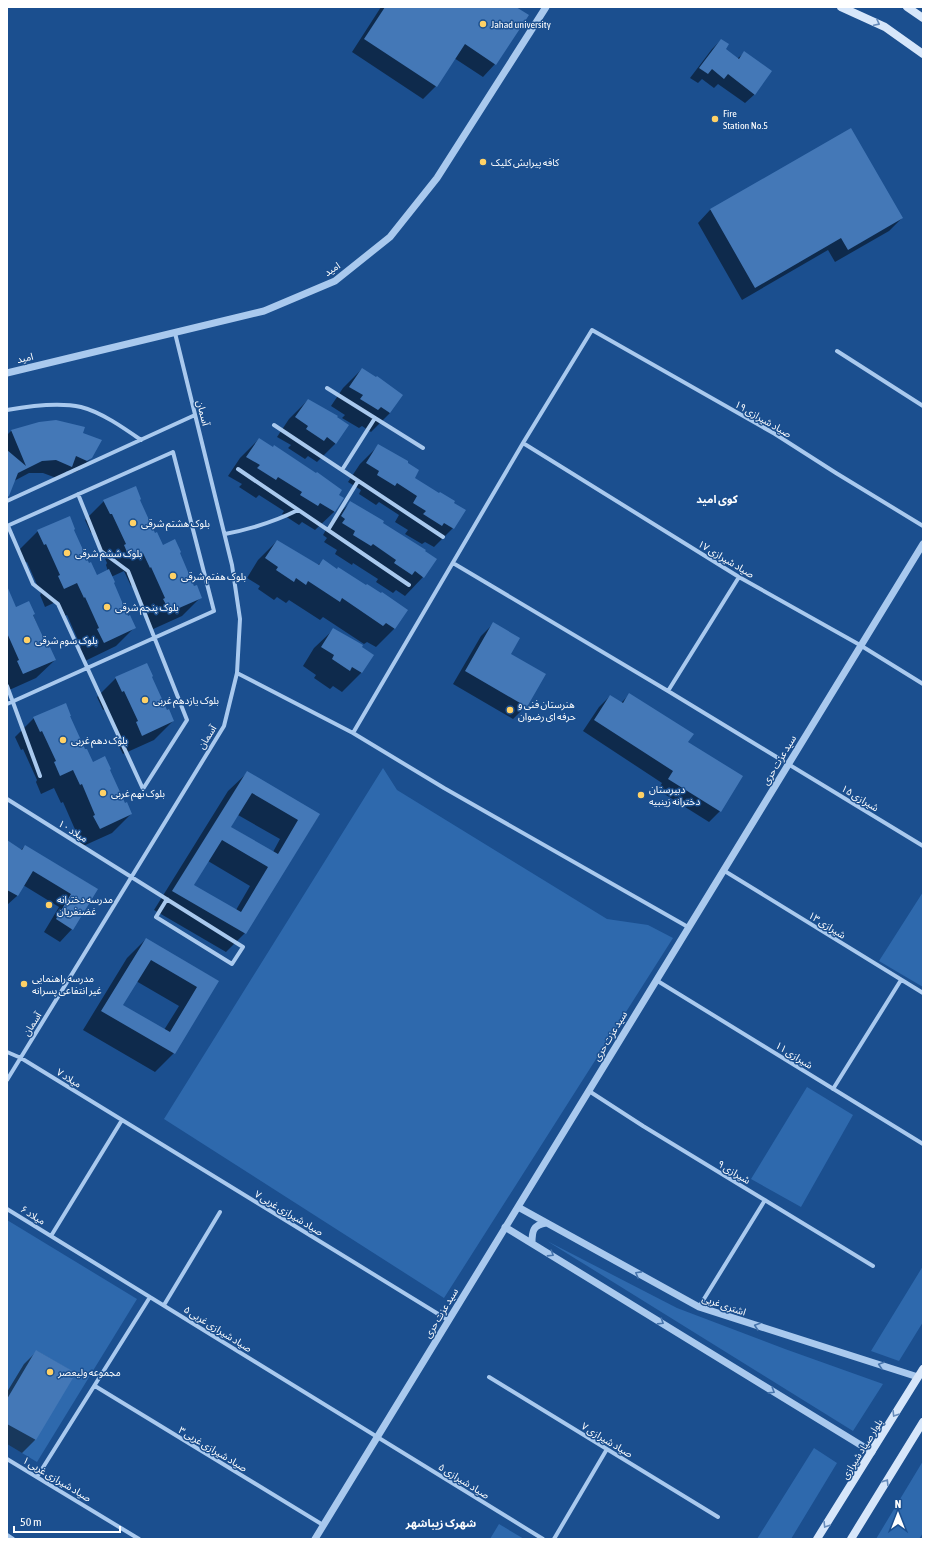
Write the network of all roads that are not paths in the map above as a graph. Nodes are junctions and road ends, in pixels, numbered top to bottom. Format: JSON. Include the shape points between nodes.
{"nodes":[{"id":1,"x":546,"y":7,"type":"edge"},
{"id":2,"x":841,"y":7,"type":"edge"},
{"id":3,"x":907,"y":7,"type":"edge"},
{"id":4,"x":923,"y":18,"type":"edge"},
{"id":5,"x":923,"y":54,"type":"edge"},
{"id":6,"x":175,"y":333,"type":"junction"},
{"id":7,"x":837,"y":351,"type":"dead end"},
{"id":8,"x":7,"y":373,"type":"edge"},
{"id":9,"x":327,"y":388,"type":"dead end"},
{"id":10,"x":923,"y":406,"type":"edge"},
{"id":11,"x":7,"y":410,"type":"edge"},
{"id":12,"x":195,"y":415,"type":"junction"},
{"id":13,"x":375,"y":418,"type":"junction"},
{"id":14,"x":274,"y":425,"type":"dead end"},
{"id":15,"x":141,"y":440,"type":"junction"},
{"id":16,"x":523,"y":443,"type":"junction"},
{"id":17,"x":422,"y":448,"type":"dead end"},
{"id":18,"x":238,"y":469,"type":"dead end"},
{"id":19,"x":342,"y":470,"type":"junction"},
{"id":20,"x":358,"y":480,"type":"junction"},
{"id":21,"x":78,"y":494,"type":"junction"},
{"id":22,"x":7,"y":501,"type":"edge"},
{"id":23,"x":298,"y":510,"type":"junction"},
{"id":24,"x":8,"y":526,"type":"edge"},
{"id":25,"x":923,"y":526,"type":"edge"},
{"id":26,"x":328,"y":530,"type":"junction"},
{"id":27,"x":225,"y":534,"type":"junction"},
{"id":28,"x":443,"y":537,"type":"dead end"},
{"id":29,"x":923,"y":544,"type":"edge"},
{"id":30,"x":453,"y":563,"type":"junction"},
{"id":31,"x":739,"y":577,"type":"junction"},
{"id":32,"x":409,"y":585,"type":"dead end"},
{"id":33,"x":155,"y":638,"type":"junction"},
{"id":34,"x":860,"y":645,"type":"junction"},
{"id":35,"x":87,"y":668,"type":"junction"},
{"id":36,"x":237,"y":673,"type":"junction"},
{"id":37,"x":923,"y":684,"type":"edge"},
{"id":38,"x":7,"y":686,"type":"edge"},
{"id":39,"x":668,"y":691,"type":"junction"},
{"id":40,"x":13,"y":702,"type":"junction"},
{"id":41,"x":7,"y":704,"type":"edge"},
{"id":42,"x":353,"y":732,"type":"junction"},
{"id":43,"x":788,"y":764,"type":"junction"},
{"id":44,"x":40,"y":776,"type":"dead end"},
{"id":45,"x":7,"y":799,"type":"edge"},
{"id":46,"x":923,"y":846,"type":"edge"},
{"id":47,"x":723,"y":870,"type":"junction"},
{"id":48,"x":131,"y":877,"type":"junction"},
{"id":49,"x":167,"y":900,"type":"junction"},
{"id":50,"x":688,"y":927,"type":"junction"},
{"id":51,"x":656,"y":980,"type":"junction"},
{"id":52,"x":901,"y":980,"type":"junction"},
{"id":53,"x":923,"y":993,"type":"edge"},
{"id":54,"x":7,"y":1052,"type":"edge"},
{"id":55,"x":21,"y":1058,"type":"junction"},
{"id":56,"x":7,"y":1080,"type":"edge"},
{"id":57,"x":833,"y":1089,"type":"junction"},
{"id":58,"x":588,"y":1090,"type":"junction"},
{"id":59,"x":122,"y":1120,"type":"junction"},
{"id":60,"x":923,"y":1144,"type":"edge"},
{"id":61,"x":765,"y":1200,"type":"junction"},
{"id":62,"x":518,"y":1207,"type":"junction"},
{"id":63,"x":7,"y":1209,"type":"edge"},
{"id":64,"x":220,"y":1212,"type":"dead end"},
{"id":65,"x":547,"y":1223,"type":"junction"},
{"id":66,"x":505,"y":1227,"type":"junction"},
{"id":67,"x":50,"y":1236,"type":"junction"},
{"id":68,"x":532,"y":1243,"type":"junction"},
{"id":69,"x":873,"y":1266,"type":"dead end"},
{"id":70,"x":150,"y":1297,"type":"junction"},
{"id":71,"x":164,"y":1305,"type":"junction"},
{"id":72,"x":698,"y":1307,"type":"junction"},
{"id":73,"x":448,"y":1320,"type":"junction"},
{"id":74,"x":923,"y":1369,"type":"edge"},
{"id":75,"x":488,"y":1377,"type":"dead end"},
{"id":76,"x":918,"y":1377,"type":"junction"},
{"id":77,"x":95,"y":1386,"type":"junction"},
{"id":78,"x":923,"y":1422,"type":"edge"},
{"id":79,"x":376,"y":1436,"type":"junction"},
{"id":80,"x":608,"y":1449,"type":"junction"},
{"id":81,"x":872,"y":1452,"type":"junction"},
{"id":82,"x":7,"y":1459,"type":"edge"},
{"id":83,"x":37,"y":1477,"type":"junction"},
{"id":84,"x":718,"y":1516,"type":"dead end"},
{"id":85,"x":323,"y":1525,"type":"junction"},
{"id":86,"x":7,"y":1535,"type":"edge"},
{"id":87,"x":13,"y":1539,"type":"edge"},
{"id":88,"x":139,"y":1539,"type":"edge"},
{"id":89,"x":315,"y":1539,"type":"edge"},
{"id":90,"x":543,"y":1539,"type":"edge"},
{"id":91,"x":554,"y":1539,"type":"edge"},
{"id":92,"x":817,"y":1539,"type":"edge"},
{"id":93,"x":851,"y":1539,"type":"edge"}],
"edges":[{"from":1,"to":6,"type":"street","name":"امید","via":[[437,178],[390,237],[335,281],[264,311]]},
{"from":2,"to":5,"type":"main road","one_way":true,"via":[[885,27]]},
{"from":3,"to":4,"type":"main road"},
{"from":6,"to":8,"type":"street","name":"امید"},
{"from":6,"to":12,"type":"street","name":"آسمان"},
{"from":7,"to":10,"type":"street"},
{"from":9,"to":13,"type":"street"},
{"from":11,"to":15,"type":"street","via":[[49,404],[81,407],[113,421]]},
{"from":12,"to":15,"type":"street"},
{"from":12,"to":27,"type":"street","name":"آسمان"},
{"from":13,"to":17,"type":"street"},
{"from":13,"to":19,"type":"street"},
{"from":14,"to":19,"type":"street"},
{"from":15,"to":22,"type":"street"},
{"from":16,"to":25,"type":"street","name":"صیاد شیرازی ۱۹","via":[[592,330],[775,434]]},
{"from":16,"to":30,"type":"street"},
{"from":16,"to":31,"type":"street","name":"صیاد شیرازی ۱۷"},
{"from":18,"to":23,"type":"street"},
{"from":19,"to":20,"type":"street"},
{"from":20,"to":26,"type":"street"},
{"from":20,"to":28,"type":"street"},
{"from":21,"to":24,"type":"street"},
{"from":21,"to":33,"type":"street","via":[[101,551],[128,571]]},
{"from":21,"to":33,"type":"street","via":[[173,452],[214,611]]},
{"from":23,"to":26,"type":"street"},
{"from":23,"to":27,"type":"street","via":[[277,521]]},
{"from":24,"to":35,"type":"street","via":[[33,584],[58,604]]},
{"from":26,"to":32,"type":"street"},
{"from":27,"to":36,"type":"street","name":"آسمان","via":[[240,618]]},
{"from":29,"to":34,"type":"street","name":"سید عزت حری"},
{"from":30,"to":39,"type":"street","name":"شیرازی ۱۵"},
{"from":30,"to":42,"type":"street"},
{"from":31,"to":34,"type":"street","name":"صیاد شیرازی ۱۷"},
{"from":31,"to":39,"type":"street"},
{"from":33,"to":35,"type":"street"},
{"from":33,"to":35,"type":"street","via":[[188,720],[143,790]]},
{"from":34,"to":37,"type":"street","name":"صیاد شیرازی ۱۷"},
{"from":34,"to":43,"type":"street","name":"سید عزت حری"},
{"from":35,"to":40,"type":"street"},
{"from":36,"to":42,"type":"street"},
{"from":36,"to":48,"type":"street","name":"آسمان","via":[[224,726]]},
{"from":38,"to":40,"type":"street"},
{"from":39,"to":43,"type":"street","name":"شیرازی ۱۵"},
{"from":40,"to":41,"type":"street"},
{"from":40,"to":44,"type":"street"},
{"from":42,"to":50,"type":"street","via":[[449,791]]},
{"from":43,"to":46,"type":"street","name":"شیرازی ۱۵"},
{"from":43,"to":47,"type":"street","name":"سید عزت حری"},
{"from":45,"to":48,"type":"street","name":"میلاد ۱۰"},
{"from":47,"to":50,"type":"street","name":"سید عزت حری"},
{"from":47,"to":52,"type":"street","name":"شیرازی ۱۳"},
{"from":48,"to":49,"type":"street","name":"میلاد ۱۰"},
{"from":48,"to":55,"type":"street","name":"آسمان"},
{"from":49,"to":49,"type":"street","name":"میلاد ۱۰","via":[[243,947],[232,964],[156,917]]},
{"from":50,"to":51,"type":"street","name":"سید عزت حری"},
{"from":51,"to":57,"type":"street","name":"شیرازی ۱۱"},
{"from":51,"to":58,"type":"street","name":"سید عزت حری"},
{"from":52,"to":53,"type":"street","name":"شیرازی ۱۳"},
{"from":52,"to":57,"type":"street"},
{"from":54,"to":55,"type":"street","name":"میلاد ۷"},
{"from":55,"to":56,"type":"street","name":"آسمان"},
{"from":55,"to":59,"type":"street","name":"میلاد ۷"},
{"from":57,"to":60,"type":"street","name":"شیرازی ۱۱"},
{"from":58,"to":61,"type":"street","name":"شیرازی ۹"},
{"from":58,"to":62,"type":"street","name":"سید عزت حری"},
{"from":59,"to":67,"type":"street"},
{"from":59,"to":73,"type":"street","name":"صیاد شیرازی غربی ۷"},
{"from":61,"to":69,"type":"street","name":"شیرازی ۹"},
{"from":61,"to":72,"type":"street"},
{"from":62,"to":65,"type":"street","name":"اشتری غربی"},
{"from":62,"to":66,"type":"street","name":"سید عزت حری"},
{"from":63,"to":67,"type":"street","name":"میلاد ۶"},
{"from":64,"to":71,"type":"street"},
{"from":65,"to":68,"type":"street","via":[[539,1224],[534,1229]]},
{"from":72,"to":65,"type":"street","name":"اشتری غربی","one_way":true},
{"from":66,"to":68,"type":"street"},
{"from":66,"to":73,"type":"street","name":"سید عزت حری"},
{"from":67,"to":70,"type":"street","name":"صیاد شیرازی غربی ۵"},
{"from":68,"to":81,"type":"street","one_way":true},
{"from":70,"to":71,"type":"street","name":"صیاد شیرازی غربی ۵"},
{"from":70,"to":77,"type":"street"},
{"from":71,"to":79,"type":"street","name":"صیاد شیرازی غربی ۵"},
{"from":76,"to":72,"type":"street","name":"اشتری غربی","one_way":true},
{"from":73,"to":79,"type":"street","name":"سید عزت حری"},
{"from":74,"to":76,"type":"main road","name":"بلوار صیاد شیرازی"},
{"from":75,"to":80,"type":"street","name":"صیاد شیرازی ۷"},
{"from":76,"to":81,"type":"main road","name":"بلوار صیاد شیرازی","one_way":true},
{"from":77,"to":83,"type":"street"},
{"from":77,"to":85,"type":"street","name":"صیاد شیرازی غربی ۳"},
{"from":93,"to":78,"type":"main road","one_way":true},
{"from":79,"to":85,"type":"street","name":"سید عزت حری"},
{"from":79,"to":90,"type":"street","name":"صیاد شیرازی ۵"},
{"from":80,"to":84,"type":"street","name":"صیاد شیرازی ۷"},
{"from":80,"to":91,"type":"street"},
{"from":81,"to":92,"type":"main road","name":"بلوار صیاد شیرازی","one_way":true},
{"from":82,"to":83,"type":"street","name":"صیاد شیرازی غربی ۱"},
{"from":83,"to":88,"type":"street","name":"صیاد شیرازی غربی ۱"},
{"from":85,"to":89,"type":"street","name":"سید عزت حری"},
{"from":86,"to":87,"type":"street"}]}
